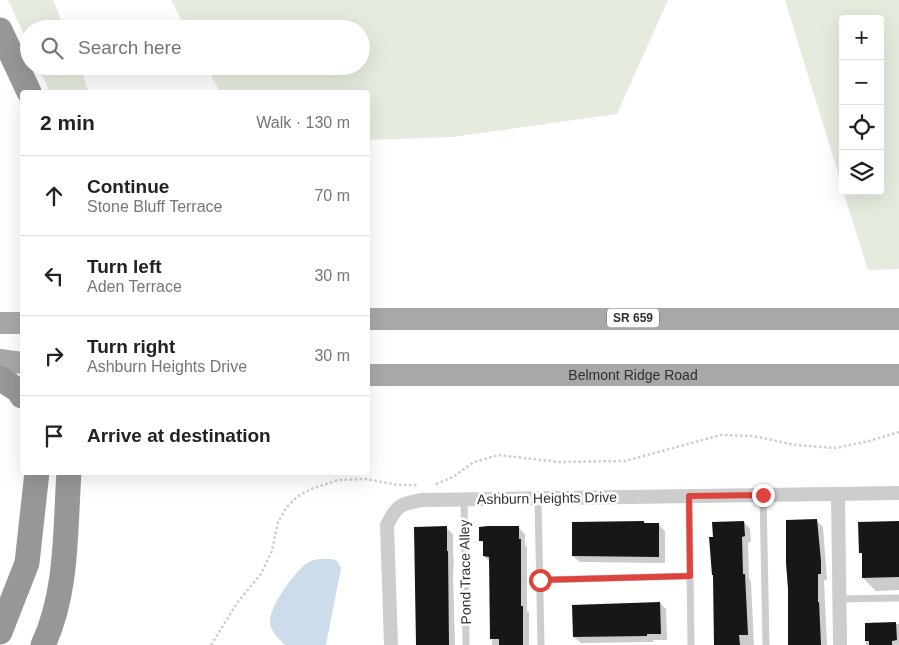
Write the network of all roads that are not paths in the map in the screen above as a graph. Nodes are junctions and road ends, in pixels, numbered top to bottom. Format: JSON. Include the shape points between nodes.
{"nodes":[{"id":1,"x":0,"y":30,"type":"edge"},
{"id":2,"x":20,"y":74,"type":"edge"},
{"id":3,"x":20,"y":75,"type":"edge"},
{"id":4,"x":27,"y":90,"type":"edge"},
{"id":5,"x":370,"y":319,"type":"edge"},
{"id":6,"x":899,"y":319,"type":"edge"},
{"id":7,"x":0,"y":323,"type":"edge"},
{"id":8,"x":20,"y":324,"type":"edge"},
{"id":9,"x":0,"y":360,"type":"edge"},
{"id":10,"x":20,"y":363,"type":"edge"},
{"id":11,"x":370,"y":375,"type":"edge"},
{"id":12,"x":899,"y":376,"type":"edge"},
{"id":13,"x":0,"y":378,"type":"edge"},
{"id":14,"x":20,"y":393,"type":"edge"},
{"id":15,"x":37,"y":475,"type":"edge"},
{"id":16,"x":68,"y":475,"type":"edge"},
{"id":17,"x":899,"y":493,"type":"edge"},
{"id":18,"x":838,"y":494,"type":"junction"},
{"id":19,"x":763,"y":495,"type":"junction"},
{"id":20,"x":689,"y":496,"type":"junction"},
{"id":21,"x":538,"y":498,"type":"junction"},
{"id":22,"x":464,"y":500,"type":"junction"},
{"id":23,"x":690,"y":576,"type":"junction"},
{"id":24,"x":540,"y":580,"type":"junction"},
{"id":25,"x":899,"y":598,"type":"edge"},
{"id":26,"x":840,"y":599,"type":"junction"},
{"id":27,"x":0,"y":632,"type":"edge"},
{"id":28,"x":43,"y":645,"type":"edge"},
{"id":29,"x":391,"y":645,"type":"edge"},
{"id":30,"x":466,"y":645,"type":"edge"},
{"id":31,"x":541,"y":645,"type":"edge"},
{"id":32,"x":691,"y":645,"type":"edge"},
{"id":33,"x":766,"y":645,"type":"edge"},
{"id":34,"x":840,"y":645,"type":"edge"}],
"edges":[{"from":1,"to":2,"type":"highway"},
{"from":3,"to":4,"type":"highway"},
{"from":5,"to":6,"type":"main road","number":"SR 659"},
{"from":7,"to":8,"type":"main road"},
{"from":9,"to":10,"type":"main road"},
{"from":11,"to":12,"type":"main road","name":"Belmont Ridge Road"},
{"from":13,"to":14,"type":"highway"},
{"from":15,"to":27,"type":"highway","via":[[27,563]]},
{"from":16,"to":28,"type":"highway","via":[[61,579],[50,630]]},
{"from":17,"to":18,"type":"street","name":"Ashburn Heights Drive"},
{"from":18,"to":19,"type":"street","name":"Ashburn Heights Drive"},
{"from":18,"to":26,"type":"street"},
{"from":19,"to":20,"type":"street","name":"Ashburn Heights Drive"},
{"from":19,"to":33,"type":"lane"},
{"from":20,"to":21,"type":"street","name":"Ashburn Heights Drive"},
{"from":20,"to":23,"type":"lane"},
{"from":21,"to":22,"type":"street","name":"Ashburn Heights Drive"},
{"from":21,"to":24,"type":"lane"},
{"from":22,"to":29,"type":"street","name":"Ashburn Heights Drive","via":[[407,503],[395,510],[387,524]]},
{"from":22,"to":30,"type":"lane","name":"Pond Trace Alley"},
{"from":23,"to":24,"type":"lane"},
{"from":23,"to":32,"type":"lane"},
{"from":24,"to":31,"type":"lane"},
{"from":25,"to":26,"type":"lane"},
{"from":26,"to":34,"type":"street"}]}
